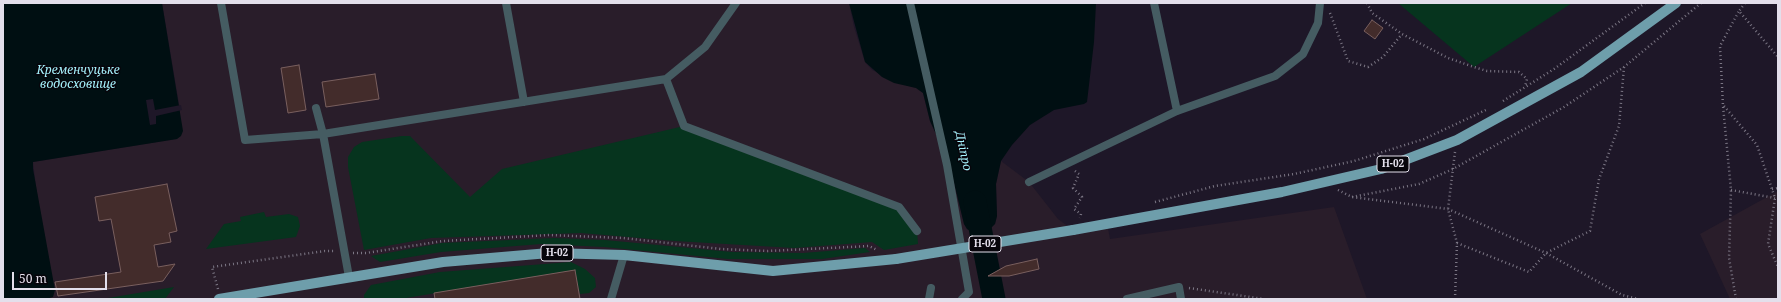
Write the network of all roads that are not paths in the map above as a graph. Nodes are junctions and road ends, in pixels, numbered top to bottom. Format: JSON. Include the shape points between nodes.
{"nodes":[{"id":1,"x":221,"y":3,"type":"edge"},
{"id":2,"x":506,"y":3,"type":"edge"},
{"id":3,"x":736,"y":3,"type":"edge"},
{"id":4,"x":910,"y":3,"type":"edge"},
{"id":5,"x":1154,"y":3,"type":"edge"},
{"id":6,"x":1320,"y":3,"type":"edge"},
{"id":7,"x":1676,"y":3,"type":"edge"},
{"id":8,"x":666,"y":79,"type":"junction"},
{"id":9,"x":524,"y":102,"type":"junction"},
{"id":10,"x":316,"y":108,"type":"dead end"},
{"id":11,"x":1176,"y":111,"type":"junction"},
{"id":12,"x":323,"y":134,"type":"junction"},
{"id":13,"x":1029,"y":182,"type":"dead end"},
{"id":14,"x":917,"y":231,"type":"dead end"},
{"id":15,"x":624,"y":255,"type":"junction"},
{"id":16,"x":349,"y":277,"type":"junction"},
{"id":17,"x":931,"y":288,"type":"dead end"},
{"id":18,"x":219,"y":299,"type":"edge"},
{"id":19,"x":611,"y":299,"type":"edge"},
{"id":20,"x":929,"y":299,"type":"edge"},
{"id":21,"x":962,"y":299,"type":"edge"},
{"id":22,"x":1127,"y":299,"type":"edge"},
{"id":23,"x":1181,"y":299,"type":"edge"}],
"edges":[{"from":1,"to":12,"type":"lane","via":[[244,140]]},
{"from":2,"to":9,"type":"lane"},
{"from":3,"to":8,"type":"lane","via":[[705,47]]},
{"from":4,"to":21,"type":"lane","via":[[948,165],[969,292]]},
{"from":5,"to":11,"type":"lane"},
{"from":6,"to":11,"type":"lane","via":[[1318,23],[1303,54],[1274,76]]},
{"from":7,"to":15,"type":"main road","number":"Н-02","bridge":true,"via":[[1581,72],[1457,140],[1381,169],[1282,192],[1073,225],[896,259],[773,271]]},
{"from":8,"to":9,"type":"lane"},
{"from":8,"to":14,"type":"lane","via":[[684,126],[899,207]]},
{"from":9,"to":12,"type":"lane"},
{"from":10,"to":12,"type":"lane"},
{"from":11,"to":13,"type":"lane"},
{"from":12,"to":16,"type":"lane"},
{"from":15,"to":16,"type":"main road","number":"Н-02","via":[[549,253],[443,262]]},
{"from":15,"to":19,"type":"lane"},
{"from":16,"to":18,"type":"main road","number":"Н-02"},
{"from":17,"to":20,"type":"lane"},
{"from":22,"to":23,"type":"lane","via":[[1179,287]]}]}
